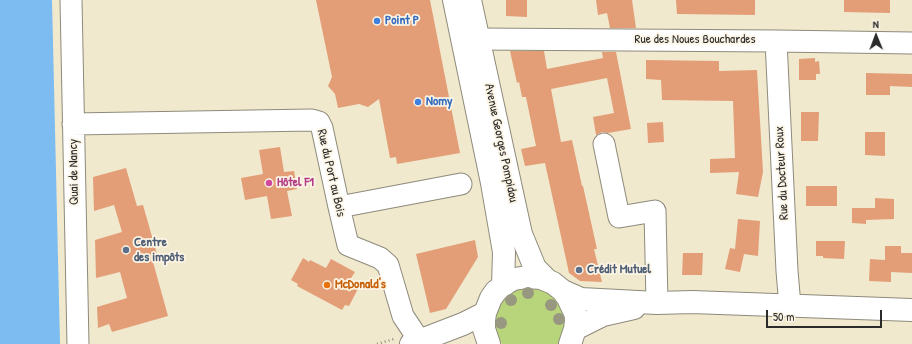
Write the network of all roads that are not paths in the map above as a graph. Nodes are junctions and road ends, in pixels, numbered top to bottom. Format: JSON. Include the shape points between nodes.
{"nodes":[{"id":1,"x":71,"y":0,"type":"edge"},
{"id":2,"x":454,"y":0,"type":"edge"},
{"id":3,"x":470,"y":0,"type":"edge"},
{"id":4,"x":478,"y":39,"type":"junction"},
{"id":5,"x":776,"y":41,"type":"junction"},
{"id":6,"x":912,"y":43,"type":"edge"},
{"id":7,"x":73,"y":124,"type":"junction"},
{"id":8,"x":604,"y":144,"type":"dead end"},
{"id":9,"x":461,"y":184,"type":"dead end"},
{"id":10,"x":339,"y":207,"type":"junction"},
{"id":11,"x":503,"y":286,"type":"junction"},
{"id":12,"x":555,"y":286,"type":"junction"},
{"id":13,"x":657,"y":303,"type":"junction"},
{"id":14,"x":790,"y":306,"type":"junction"},
{"id":15,"x":912,"y":310,"type":"edge"},
{"id":16,"x":485,"y":313,"type":"junction"},
{"id":17,"x":573,"y":337,"type":"edge"},
{"id":18,"x":414,"y":343,"type":"edge"},
{"id":19,"x":78,"y":344,"type":"edge"},
{"id":20,"x":489,"y":344,"type":"edge"}],
"edges":[{"from":1,"to":7,"type":"street","name":"Quai de Nancy"},
{"from":2,"to":11,"type":"main road","name":"Avenue Georges Pompidou","via":[[494,191],[504,252]]},
{"from":3,"to":4,"type":"main road","name":"Avenue Georges Pompidou"},
{"from":4,"to":5,"type":"street","name":"Rue des Noues Bouchardes"},
{"from":4,"to":12,"type":"main road","name":"Avenue Georges Pompidou","via":[[521,234],[535,268]]},
{"from":5,"to":6,"type":"street","name":"Rue des Noues Bouchardes"},
{"from":5,"to":14,"type":"street","name":"Rue du Docteur Roux"},
{"from":7,"to":10,"type":"street","name":"Rue du Port au Bois","via":[[312,120],[319,122]]},
{"from":7,"to":19,"type":"street","name":"Quai de Nancy"},
{"from":8,"to":13,"type":"street","via":[[619,217],[655,211]]},
{"from":9,"to":10,"type":"street"},
{"from":10,"to":18,"type":"street","name":"Rue du Port au Bois","via":[[348,245],[380,258],[388,265],[403,316],[415,334]]},
{"from":11,"to":12,"type":"main road","via":[[514,279],[527,277],[541,278]]},
{"from":11,"to":16,"type":"main road","via":[[491,298]]},
{"from":12,"to":13,"type":"main road","via":[[581,299]]},
{"from":12,"to":17,"type":"main road","via":[[568,298],[575,313]]},
{"from":13,"to":14,"type":"main road"},
{"from":13,"to":17,"type":"main road","via":[[603,315]]},
{"from":14,"to":15,"type":"main road"},
{"from":16,"to":18,"type":"main road"},
{"from":16,"to":20,"type":"main road","via":[[484,329]]}]}
